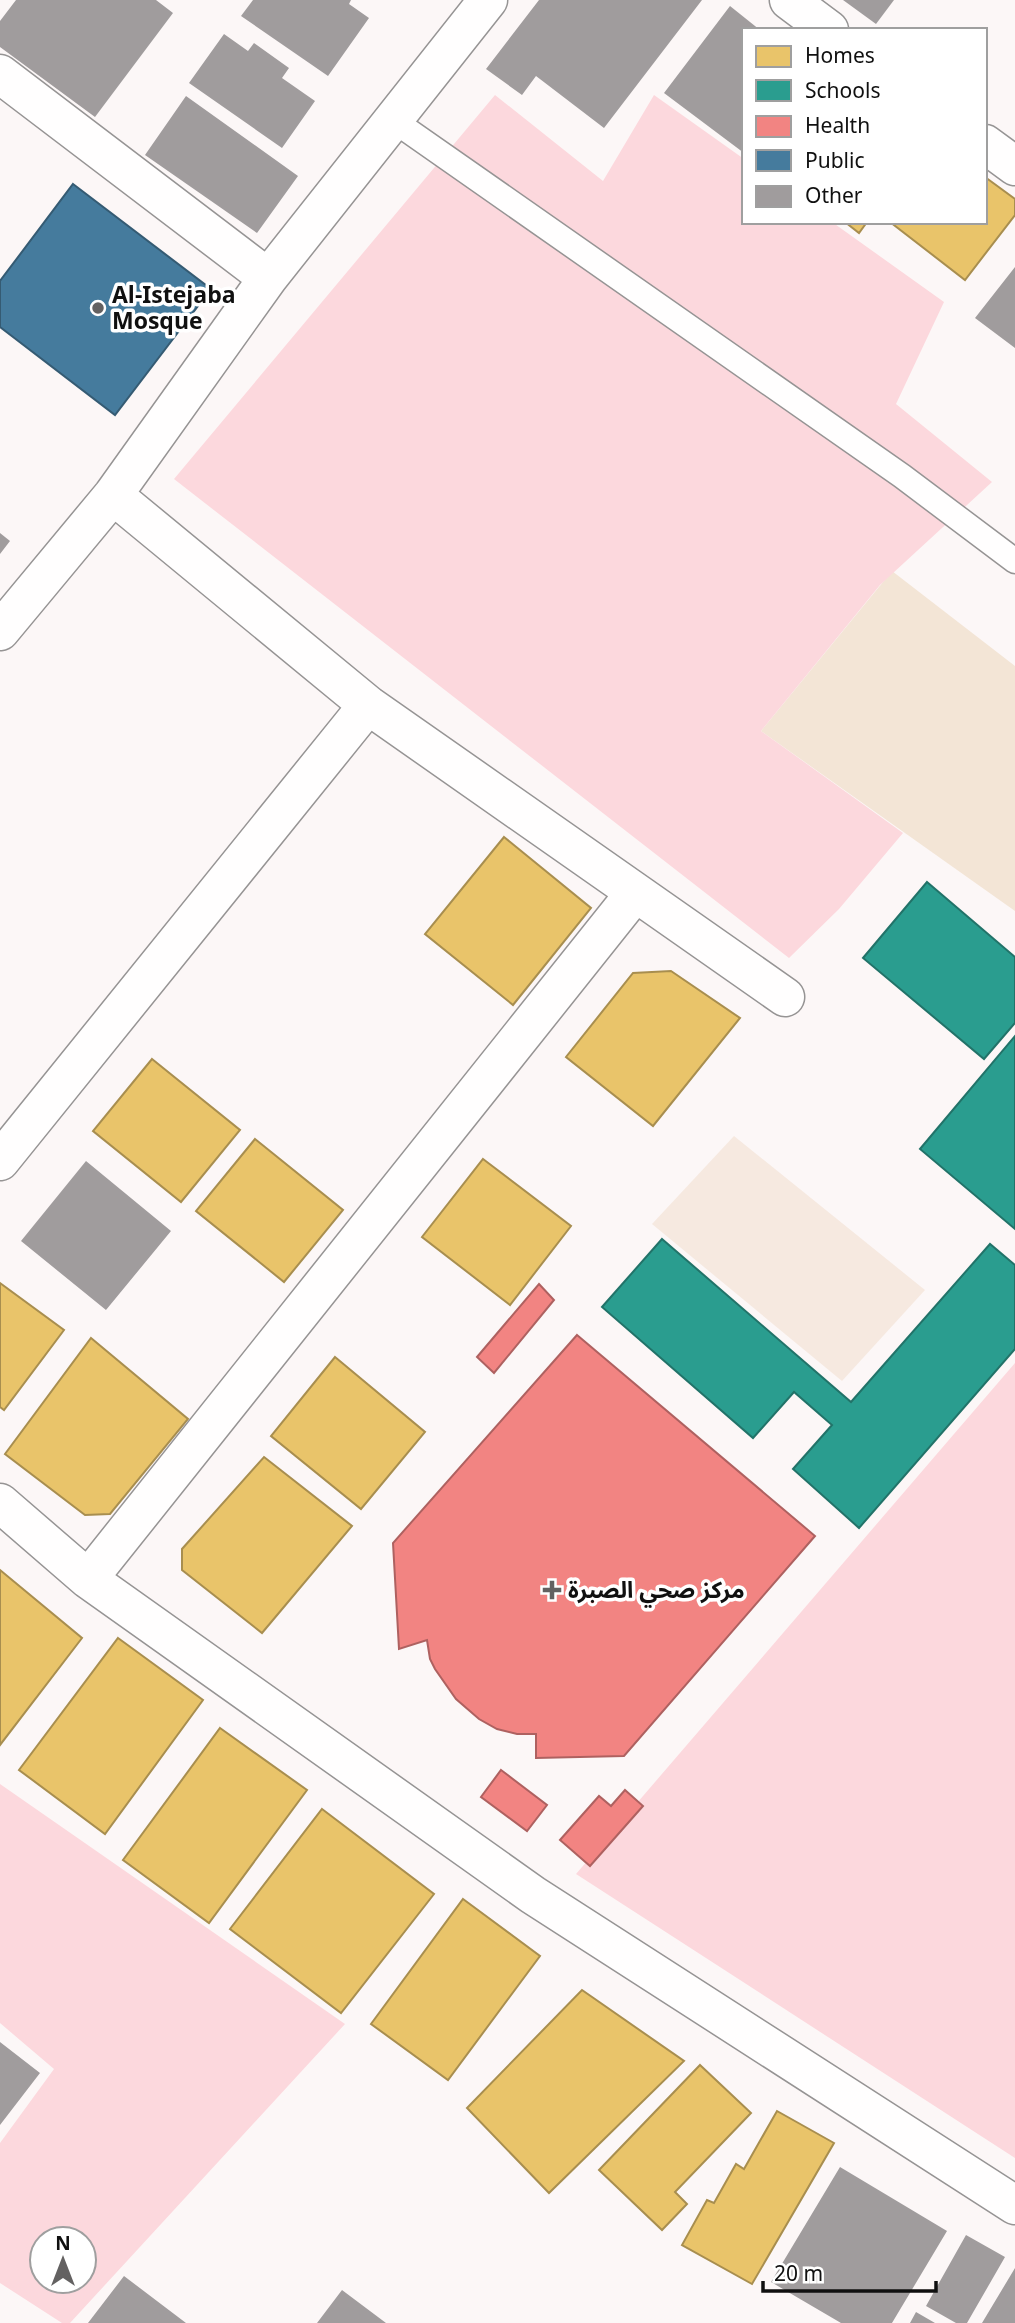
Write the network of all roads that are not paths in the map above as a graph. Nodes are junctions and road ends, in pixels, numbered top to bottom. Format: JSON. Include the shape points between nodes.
{"nodes":[{"id":1,"x":488,"y":0,"type":"edge"},
{"id":2,"x":789,"y":0,"type":"edge"},
{"id":3,"x":827,"y":28,"type":"edge"},
{"id":4,"x":0,"y":74,"type":"edge"},
{"id":5,"x":393,"y":120,"type":"junction"},
{"id":6,"x":987,"y":145,"type":"edge"},
{"id":7,"x":1015,"y":166,"type":"edge"},
{"id":8,"x":268,"y":278,"type":"junction"},
{"id":9,"x":113,"y":495,"type":"junction"},
{"id":10,"x":1015,"y":561,"type":"edge"},
{"id":11,"x":0,"y":631,"type":"edge"},
{"id":12,"x":368,"y":705,"type":"junction"},
{"id":13,"x":635,"y":893,"type":"junction"},
{"id":14,"x":785,"y":997,"type":"dead end"},
{"id":15,"x":0,"y":1161,"type":"edge"},
{"id":16,"x":0,"y":1503,"type":"edge"},
{"id":17,"x":88,"y":1579,"type":"junction"},
{"id":18,"x":1015,"y":2205,"type":"edge"}],
"edges":[{"from":1,"to":5,"type":"street"},
{"from":2,"to":3,"type":"street"},
{"from":4,"to":8,"type":"street"},
{"from":5,"to":8,"type":"street"},
{"from":5,"to":10,"type":"lane","via":[[902,476]]},
{"from":6,"to":7,"type":"street"},
{"from":8,"to":9,"type":"street"},
{"from":9,"to":11,"type":"street"},
{"from":9,"to":12,"type":"street"},
{"from":12,"to":13,"type":"street"},
{"from":12,"to":15,"type":"street"},
{"from":13,"to":14,"type":"street"},
{"from":13,"to":17,"type":"street"},
{"from":16,"to":17,"type":"street"},
{"from":17,"to":18,"type":"street","via":[[533,1895]]}]}
